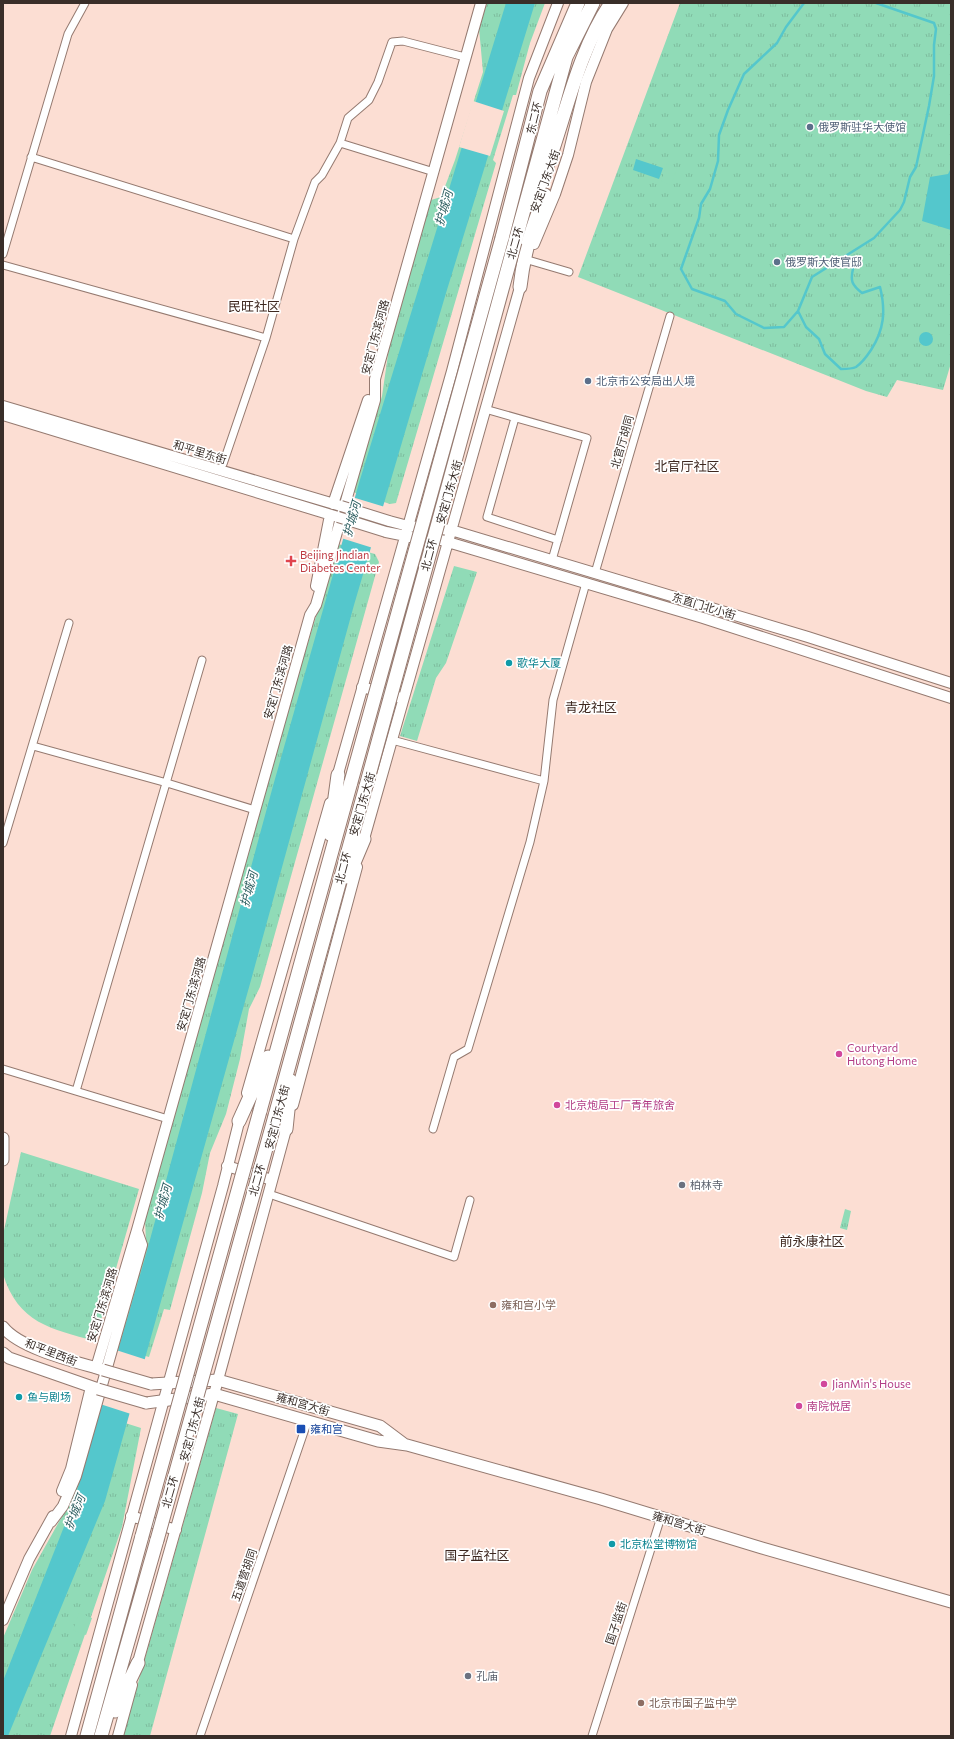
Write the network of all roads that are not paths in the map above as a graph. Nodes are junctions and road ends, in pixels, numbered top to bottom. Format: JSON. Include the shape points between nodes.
{"nodes":[{"id":1,"x":85,"y":3,"type":"edge"},
{"id":2,"x":481,"y":3,"type":"edge"},
{"id":3,"x":558,"y":3,"type":"edge"},
{"id":4,"x":593,"y":3,"type":"edge"},
{"id":5,"x":611,"y":3,"type":"edge"},
{"id":6,"x":623,"y":3,"type":"edge"},
{"id":7,"x":574,"y":5,"type":"edge"},
{"id":8,"x":465,"y":57,"type":"junction"},
{"id":9,"x":567,"y":106,"type":"junction"},
{"id":10,"x":340,"y":143,"type":"junction"},
{"id":11,"x":31,"y":157,"type":"junction"},
{"id":12,"x":434,"y":172,"type":"junction"},
{"id":13,"x":512,"y":238,"type":"junction"},
{"id":14,"x":294,"y":239,"type":"junction"},
{"id":15,"x":3,"y":254,"type":"edge"},
{"id":16,"x":528,"y":260,"type":"junction"},
{"id":17,"x":3,"y":265,"type":"edge"},
{"id":18,"x":569,"y":272,"type":"dead end"},
{"id":19,"x":520,"y":287,"type":"junction"},
{"id":20,"x":670,"y":316,"type":"dead end"},
{"id":21,"x":266,"y":338,"type":"junction"},
{"id":22,"x":452,"y":371,"type":"junction"},
{"id":23,"x":375,"y":379,"type":"junction"},
{"id":24,"x":492,"y":384,"type":"junction"},
{"id":25,"x":3,"y":406,"type":"edge"},
{"id":26,"x":485,"y":409,"type":"junction"},
{"id":27,"x":3,"y":415,"type":"edge"},
{"id":28,"x":515,"y":418,"type":"junction"},
{"id":29,"x":223,"y":464,"type":"dead end"},
{"id":30,"x":415,"y":500,"type":"junction"},
{"id":31,"x":337,"y":505,"type":"junction"},
{"id":32,"x":456,"y":512,"type":"junction"},
{"id":33,"x":334,"y":516,"type":"junction"},
{"id":34,"x":408,"y":526,"type":"junction"},
{"id":35,"x":451,"y":530,"type":"junction"},
{"id":36,"x":405,"y":536,"type":"junction"},
{"id":37,"x":558,"y":540,"type":"junction"},
{"id":38,"x":448,"y":541,"type":"junction"},
{"id":39,"x":552,"y":560,"type":"junction"},
{"id":40,"x":596,"y":573,"type":"junction"},
{"id":41,"x":586,"y":583,"type":"junction"},
{"id":42,"x":389,"y":590,"type":"junction"},
{"id":43,"x":431,"y":602,"type":"junction"},
{"id":44,"x":714,"y":609,"type":"junction"},
{"id":45,"x":310,"y":615,"type":"junction"},
{"id":46,"x":710,"y":620,"type":"junction"},
{"id":47,"x":70,"y":623,"type":"dead end"},
{"id":48,"x":202,"y":660,"type":"dead end"},
{"id":49,"x":951,"y":683,"type":"edge"},
{"id":50,"x":362,"y":687,"type":"junction"},
{"id":51,"x":951,"y":698,"type":"edge"},
{"id":52,"x":404,"y":699,"type":"junction"},
{"id":53,"x":392,"y":740,"type":"junction"},
{"id":54,"x":33,"y":746,"type":"junction"},
{"id":55,"x":338,"y":775,"type":"junction"},
{"id":56,"x":544,"y":781,"type":"junction"},
{"id":57,"x":167,"y":783,"type":"junction"},
{"id":58,"x":255,"y":810,"type":"junction"},
{"id":59,"x":364,"y":839,"type":"junction"},
{"id":60,"x":3,"y":843,"type":"edge"},
{"id":61,"x":323,"y":883,"type":"junction"},
{"id":62,"x":328,"y":923,"type":"junction"},
{"id":63,"x":284,"y":1023,"type":"junction"},
{"id":64,"x":293,"y":1048,"type":"junction"},
{"id":65,"x":3,"y":1069,"type":"edge"},
{"id":66,"x":76,"y":1091,"type":"junction"},
{"id":67,"x":168,"y":1119,"type":"junction"},
{"id":68,"x":238,"y":1121,"type":"junction"},
{"id":69,"x":286,"y":1129,"type":"junction"},
{"id":70,"x":433,"y":1129,"type":"dead end"},
{"id":71,"x":3,"y":1138,"type":"edge"},
{"id":72,"x":3,"y":1160,"type":"edge"},
{"id":73,"x":228,"y":1166,"type":"junction"},
{"id":74,"x":272,"y":1180,"type":"junction"},
{"id":75,"x":268,"y":1194,"type":"junction"},
{"id":76,"x":470,"y":1200,"type":"dead end"},
{"id":77,"x":137,"y":1230,"type":"junction"},
{"id":78,"x":3,"y":1327,"type":"edge"},
{"id":79,"x":3,"y":1353,"type":"edge"},
{"id":80,"x":99,"y":1369,"type":"junction"},
{"id":81,"x":218,"y":1380,"type":"junction"},
{"id":82,"x":168,"y":1383,"type":"junction"},
{"id":83,"x":151,"y":1384,"type":"joint"},
{"id":84,"x":94,"y":1388,"type":"junction"},
{"id":85,"x":214,"y":1394,"type":"junction"},
{"id":86,"x":163,"y":1400,"type":"junction"},
{"id":87,"x":308,"y":1420,"type":"junction"},
{"id":88,"x":407,"y":1445,"type":"junction"},
{"id":89,"x":131,"y":1516,"type":"junction"},
{"id":90,"x":661,"y":1517,"type":"junction"},
{"id":91,"x":51,"y":1522,"type":"junction"},
{"id":92,"x":176,"y":1530,"type":"junction"},
{"id":93,"x":951,"y":1602,"type":"edge"},
{"id":94,"x":3,"y":1620,"type":"edge"},
{"id":95,"x":138,"y":1663,"type":"junction"},
{"id":96,"x":71,"y":1736,"type":"edge"},
{"id":97,"x":87,"y":1736,"type":"edge"},
{"id":98,"x":102,"y":1736,"type":"edge"},
{"id":99,"x":118,"y":1736,"type":"edge"},
{"id":100,"x":200,"y":1736,"type":"edge"},
{"id":101,"x":592,"y":1736,"type":"edge"}],
"edges":[{"from":1,"to":11,"type":"street","via":[[68,34]]},
{"from":2,"to":8,"type":"street","name":"安定门东滨河路"},
{"from":3,"to":22,"type":"street","via":[[530,78]]},
{"from":4,"to":13,"type":"highway","name":"北二环","via":[[564,64]]},
{"from":5,"to":9,"type":"highway","via":[[585,48]]},
{"from":6,"to":16,"type":"street","name":"安定门东大街","via":[[607,29],[586,82],[568,155]]},
{"from":7,"to":13,"type":"highway","name":"东二环","via":[[540,91]]},
{"from":8,"to":10,"type":"street","via":[[403,41],[392,42],[369,100],[348,118]]},
{"from":8,"to":12,"type":"street","name":"安定门东滨河路"},
{"from":9,"to":13,"type":"highway","via":[[546,171]]},
{"from":9,"to":19,"type":"highway","via":[[557,157],[523,257]]},
{"from":10,"to":12,"type":"street"},
{"from":10,"to":14,"type":"street","via":[[322,175],[315,182]]},
{"from":11,"to":14,"type":"street"},
{"from":11,"to":15,"type":"street"},
{"from":12,"to":23,"type":"street","name":"安定门东滨河路"},
{"from":13,"to":61,"type":"highway","name":"北二环","bridge":true},
{"from":13,"to":62,"type":"highway","name":"北二环","bridge":true},
{"from":14,"to":21,"type":"street"},
{"from":16,"to":18,"type":"street"},
{"from":16,"to":19,"type":"street","name":"安定门东大街"},
{"from":17,"to":21,"type":"street"},
{"from":19,"to":24,"type":"street","name":"安定门东大街"},
{"from":20,"to":40,"type":"street","name":"北官厅胡同"},
{"from":21,"to":29,"type":"street"},
{"from":22,"to":24,"type":"street"},
{"from":22,"to":30,"type":"street"},
{"from":23,"to":31,"type":"street"},
{"from":23,"to":45,"type":"street","name":"安定门东滨河路","via":[[375,400],[316,606]]},
{"from":24,"to":26,"type":"street","name":"安定门东大街"},
{"from":25,"to":31,"type":"street","name":"和平里东街"},
{"from":26,"to":28,"type":"street"},
{"from":26,"to":32,"type":"street","name":"安定门东大街"},
{"from":27,"to":33,"type":"street","name":"和平里东街"},
{"from":28,"to":37,"type":"street","via":[[487,517]]},
{"from":28,"to":37,"type":"street","via":[[586,438]]},
{"from":30,"to":32,"type":"street"},
{"from":30,"to":34,"type":"street"},
{"from":31,"to":34,"type":"street","name":"和平里东街","bridge":true},
{"from":32,"to":35,"type":"street","name":"安定门东大街"},
{"from":33,"to":36,"type":"street","name":"和平里东街","bridge":true},
{"from":33,"to":45,"type":"street"},
{"from":34,"to":35,"type":"street","name":"东直门北小街"},
{"from":34,"to":36,"type":"street"},
{"from":35,"to":38,"type":"street","name":"安定门东大街"},
{"from":35,"to":39,"type":"street","name":"东直门北小街"},
{"from":36,"to":38,"type":"street","name":"东直门北小街"},
{"from":36,"to":42,"type":"street"},
{"from":37,"to":39,"type":"street"},
{"from":38,"to":41,"type":"street","name":"东直门北小街"},
{"from":38,"to":43,"type":"street","name":"安定门东大街"},
{"from":39,"to":40,"type":"street","name":"东直门北小街"},
{"from":40,"to":44,"type":"street","name":"东直门北小街"},
{"from":41,"to":46,"type":"street","name":"东直门北小街"},
{"from":41,"to":56,"type":"street","via":[[553,700]]},
{"from":42,"to":43,"type":"street"},
{"from":42,"to":50,"type":"street"},
{"from":43,"to":52,"type":"street","name":"安定门东大街"},
{"from":44,"to":46,"type":"street"},
{"from":44,"to":49,"type":"street","name":"东直门北小街"},
{"from":45,"to":58,"type":"street","name":"安定门东滨河路"},
{"from":46,"to":51,"type":"street","name":"东直门北小街"},
{"from":47,"to":54,"type":"street"},
{"from":48,"to":57,"type":"street"},
{"from":50,"to":52,"type":"street"},
{"from":50,"to":55,"type":"street"},
{"from":52,"to":53,"type":"street","name":"安定门东大街"},
{"from":53,"to":56,"type":"street"},
{"from":53,"to":59,"type":"street","name":"安定门东大街"},
{"from":54,"to":57,"type":"street"},
{"from":54,"to":60,"type":"street"},
{"from":55,"to":61,"type":"highway"},
{"from":55,"to":68,"type":"street"},
{"from":56,"to":70,"type":"street","via":[[530,842],[468,1049],[454,1057]]},
{"from":57,"to":58,"type":"street"},
{"from":57,"to":66,"type":"street"},
{"from":58,"to":67,"type":"street","name":"安定门东滨河路"},
{"from":59,"to":62,"type":"highway"},
{"from":59,"to":69,"type":"street","name":"安定门东大街"},
{"from":61,"to":63,"type":"highway","name":"北二环"},
{"from":62,"to":64,"type":"highway","name":"北二环"},
{"from":63,"to":68,"type":"highway"},
{"from":63,"to":97,"type":"highway","name":"北二环","bridge":true},
{"from":64,"to":69,"type":"highway"},
{"from":64,"to":98,"type":"highway","name":"北二环","bridge":true},
{"from":65,"to":66,"type":"street"},
{"from":66,"to":67,"type":"street"},
{"from":67,"to":77,"type":"street","name":"安定门东滨河路"},
{"from":68,"to":73,"type":"street"},
{"from":69,"to":74,"type":"street","name":"安定门东大街"},
{"from":71,"to":72,"type":"main road"},
{"from":73,"to":74,"type":"street"},
{"from":73,"to":82,"type":"street"},
{"from":74,"to":75,"type":"street","name":"安定门东大街"},
{"from":75,"to":76,"type":"street","via":[[454,1257]]},
{"from":75,"to":81,"type":"street","name":"安定门东大街"},
{"from":77,"to":80,"type":"street","name":"安定门东滨河路"},
{"from":77,"to":91,"type":"street","via":[[142,1245],[76,1476],[63,1506]]},
{"from":78,"to":80,"type":"main road","name":"和平里西街","via":[[22,1342]]},
{"from":79,"to":84,"type":"main road","name":"和平里西街","via":[[10,1358]]},
{"from":80,"to":83,"type":"main road","name":"和平里西街","bridge":true},
{"from":81,"to":82,"type":"main road","name":"雍和宫大街"},
{"from":81,"to":85,"type":"street","name":"安定门东大街"},
{"from":81,"to":88,"type":"main road","name":"雍和宫大街","via":[[380,1426]]},
{"from":82,"to":83,"type":"main road","name":"雍和宫大街"},
{"from":82,"to":86,"type":"street"},
{"from":84,"to":86,"type":"main road","name":"和平里西街","bridge":true,"via":[[146,1403]]},
{"from":84,"to":91,"type":"street","via":[[71,1469]]},
{"from":85,"to":86,"type":"main road"},
{"from":85,"to":87,"type":"main road","name":"雍和宫大街"},
{"from":85,"to":92,"type":"street","name":"安定门东大街"},
{"from":86,"to":89,"type":"street"},
{"from":87,"to":88,"type":"main road","name":"雍和宫大街","via":[[378,1441]]},
{"from":87,"to":100,"type":"street","name":"五道营胡同"},
{"from":88,"to":90,"type":"main road","name":"雍和宫大街"},
{"from":89,"to":92,"type":"street"},
{"from":89,"to":96,"type":"street"},
{"from":90,"to":93,"type":"main road","name":"雍和宫大街"},
{"from":90,"to":101,"type":"street","name":"国子监街"},
{"from":91,"to":94,"type":"street","via":[[29,1558]]},
{"from":92,"to":95,"type":"street","name":"安定门东大街"},
{"from":95,"to":98,"type":"highway"},
{"from":95,"to":99,"type":"street","name":"安定门东大街"}]}
